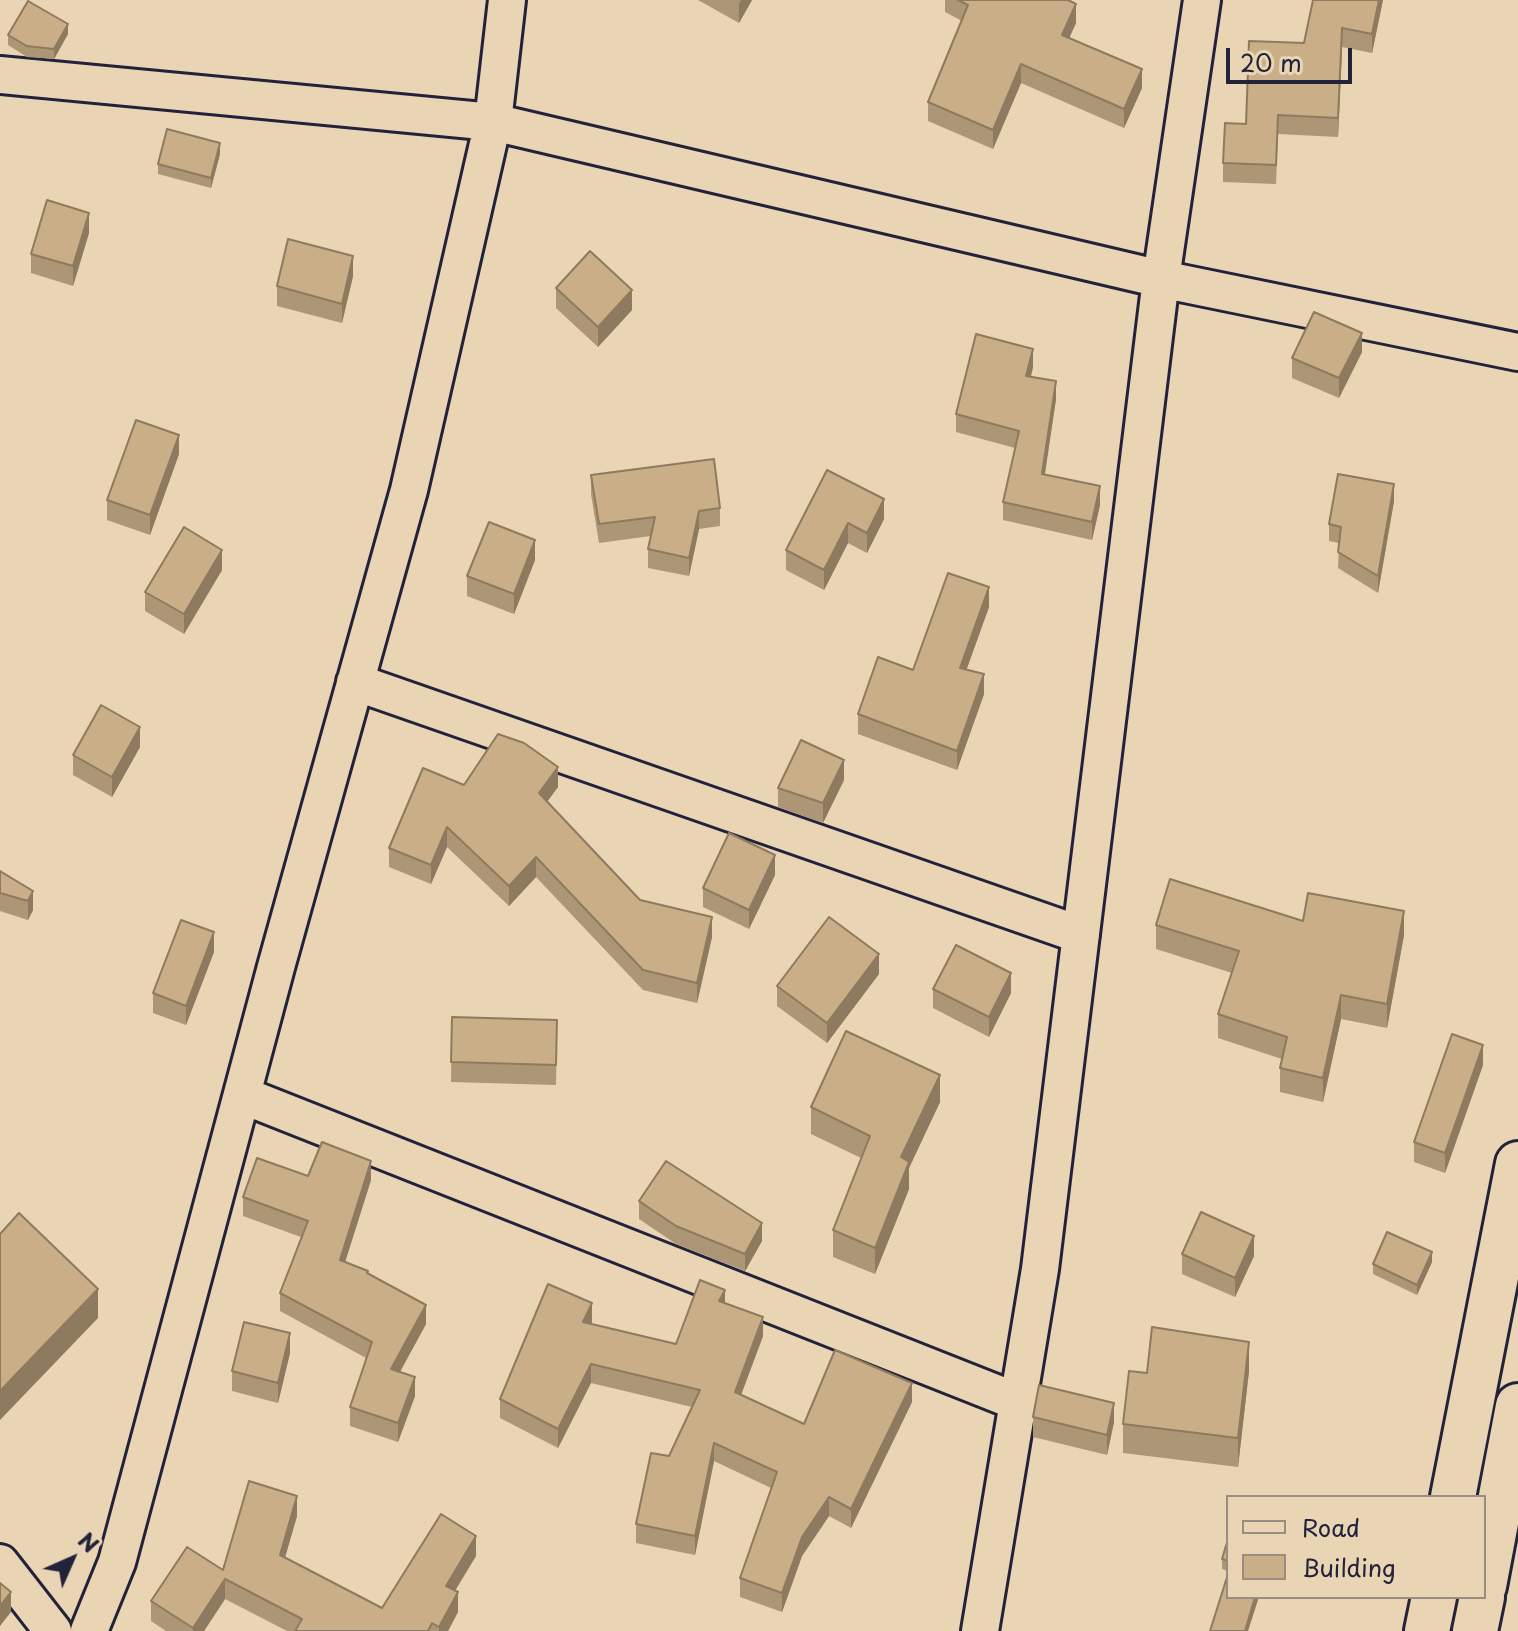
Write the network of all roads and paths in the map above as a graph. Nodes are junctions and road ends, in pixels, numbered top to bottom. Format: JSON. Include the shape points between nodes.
{"nodes":[{"id":1,"x":507,"y":0,"type":"edge"},
{"id":2,"x":1202,"y":0,"type":"edge"},
{"id":3,"x":0,"y":75,"type":"edge"},
{"id":4,"x":493,"y":122,"type":"junction"},
{"id":5,"x":1161,"y":279,"type":"junction"},
{"id":6,"x":1518,"y":352,"type":"edge"},
{"id":7,"x":355,"y":682,"type":"junction"},
{"id":8,"x":1081,"y":935,"type":"junction"},
{"id":9,"x":242,"y":1095,"type":"junction"},
{"id":10,"x":1518,"y":1165,"type":"edge"},
{"id":11,"x":1018,"y":1402,"type":"junction"},
{"id":12,"x":1518,"y":1406,"type":"edge"},
{"id":13,"x":1453,"y":1495,"type":"edge"},
{"id":14,"x":0,"y":1563,"type":"edge"},
{"id":15,"x":1486,"y":1575,"type":"edge"},
{"id":16,"x":1434,"y":1599,"type":"edge"},
{"id":17,"x":1482,"y":1599,"type":"edge"},
{"id":18,"x":53,"y":1631,"type":"edge"},
{"id":19,"x":89,"y":1631,"type":"edge"},
{"id":20,"x":980,"y":1631,"type":"edge"},
{"id":21,"x":1427,"y":1631,"type":"edge"},
{"id":22,"x":1475,"y":1631,"type":"edge"}],
"edges":[{"from":1,"to":4,"type":"street"},
{"from":2,"to":5,"type":"street"},
{"from":3,"to":4,"type":"street"},
{"from":4,"to":5,"type":"street"},
{"from":4,"to":7,"type":"street","via":[[409,490]]},
{"from":5,"to":6,"type":"street"},
{"from":5,"to":8,"type":"street"},
{"from":7,"to":8,"type":"street"},
{"from":7,"to":9,"type":"street"},
{"from":8,"to":11,"type":"street","via":[[1040,1269]]},
{"from":9,"to":11,"type":"street"},
{"from":9,"to":19,"type":"street","via":[[117,1562]]},
{"from":10,"to":13,"type":"main road"},
{"from":11,"to":20,"type":"street"},
{"from":12,"to":15,"type":"main road"},
{"from":14,"to":18,"type":"street"},
{"from":16,"to":21,"type":"main road"},
{"from":17,"to":22,"type":"main road"}]}
